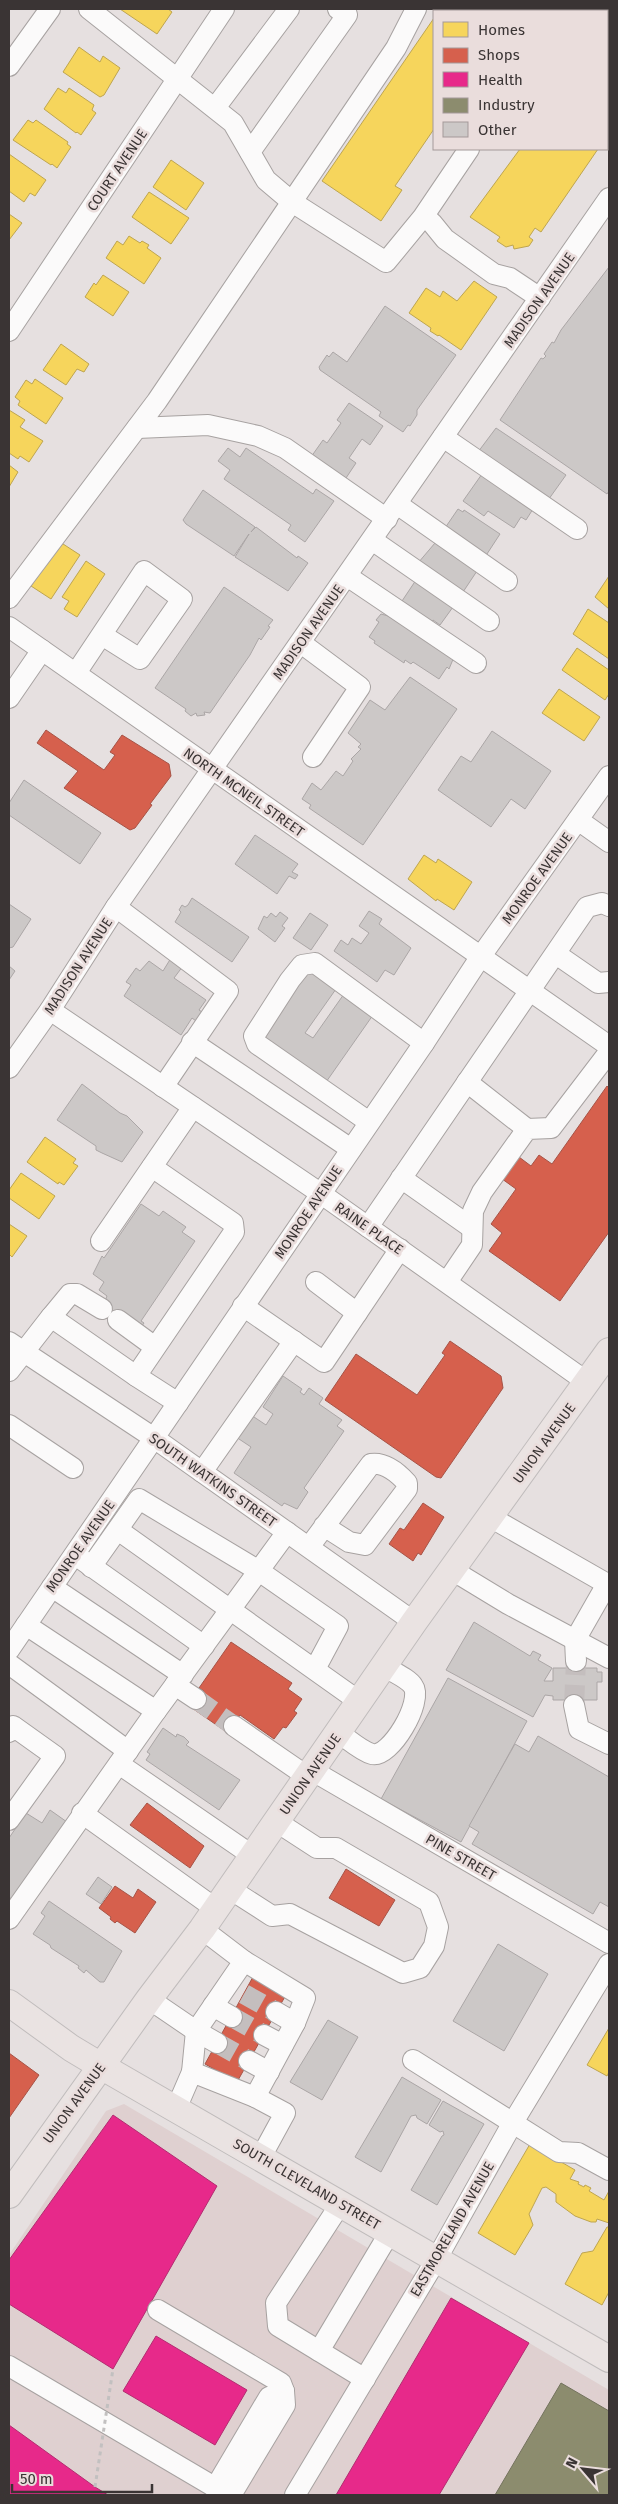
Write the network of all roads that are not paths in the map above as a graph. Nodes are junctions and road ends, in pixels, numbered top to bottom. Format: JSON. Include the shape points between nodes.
{"nodes":[{"id":1,"x":50,"y":9,"type":"edge"},
{"id":2,"x":90,"y":9,"type":"edge"},
{"id":3,"x":224,"y":9,"type":"edge"},
{"id":4,"x":289,"y":9,"type":"edge"},
{"id":5,"x":338,"y":9,"type":"edge"},
{"id":6,"x":416,"y":9,"type":"edge"},
{"id":7,"x":9,"y":66,"type":"edge"},
{"id":8,"x":178,"y":78,"type":"junction"},
{"id":9,"x":215,"y":108,"type":"junction"},
{"id":10,"x":468,"y":150,"type":"edge"},
{"id":11,"x":250,"y":152,"type":"junction"},
{"id":12,"x":609,"y":198,"type":"edge"},
{"id":13,"x":292,"y":202,"type":"junction"},
{"id":14,"x":428,"y":220,"type":"junction"},
{"id":15,"x":540,"y":298,"type":"junction"},
{"id":16,"x":9,"y":331,"type":"edge"},
{"id":17,"x":136,"y":428,"type":"junction"},
{"id":18,"x":443,"y":437,"type":"junction"},
{"id":19,"x":392,"y":511,"type":"junction"},
{"id":20,"x":577,"y":528,"type":"dead end"},
{"id":21,"x":372,"y":540,"type":"junction"},
{"id":22,"x":347,"y":576,"type":"junction"},
{"id":23,"x":507,"y":582,"type":"dead end"},
{"id":24,"x":9,"y":598,"type":"edge"},
{"id":25,"x":489,"y":621,"type":"dead end"},
{"id":26,"x":9,"y":627,"type":"edge"},
{"id":27,"x":102,"y":635,"type":"dead end"},
{"id":28,"x":301,"y":643,"type":"junction"},
{"id":29,"x":42,"y":650,"type":"junction"},
{"id":30,"x":476,"y":663,"type":"dead end"},
{"id":31,"x":76,"y":673,"type":"junction"},
{"id":32,"x":9,"y":698,"type":"edge"},
{"id":33,"x":312,"y":757,"type":"dead end"},
{"id":34,"x":212,"y":770,"type":"junction"},
{"id":35,"x":609,"y":776,"type":"edge"},
{"id":36,"x":578,"y":820,"type":"junction"},
{"id":37,"x":609,"y":842,"type":"edge"},
{"id":38,"x":609,"y":906,"type":"edge"},
{"id":39,"x":116,"y":908,"type":"junction"},
{"id":40,"x":556,"y":954,"type":"junction"},
{"id":41,"x":481,"y":956,"type":"junction"},
{"id":42,"x":609,"y":982,"type":"edge"},
{"id":43,"x":530,"y":991,"type":"junction"},
{"id":44,"x":50,"y":1010,"type":"junction"},
{"id":45,"x":192,"y":1042,"type":"junction"},
{"id":46,"x":424,"y":1043,"type":"junction"},
{"id":47,"x":609,"y":1046,"type":"edge"},
{"id":48,"x":609,"y":1052,"type":"edge"},
{"id":49,"x":9,"y":1068,"type":"edge"},
{"id":50,"x":467,"y":1082,"type":"junction"},
{"id":51,"x":163,"y":1087,"type":"junction"},
{"id":52,"x":193,"y":1107,"type":"junction"},
{"id":53,"x":369,"y":1122,"type":"junction"},
{"id":54,"x":527,"y":1129,"type":"junction"},
{"id":55,"x":350,"y":1149,"type":"junction"},
{"id":56,"x":152,"y":1167,"type":"junction"},
{"id":57,"x":402,"y":1178,"type":"junction"},
{"id":58,"x":320,"y":1193,"type":"junction"},
{"id":59,"x":368,"y":1227,"type":"junction"},
{"id":60,"x":472,"y":1228,"type":"junction"},
{"id":61,"x":101,"y":1241,"type":"dead end"},
{"id":62,"x":400,"y":1250,"type":"junction"},
{"id":63,"x":316,"y":1282,"type":"dead end"},
{"id":64,"x":447,"y":1282,"type":"junction"},
{"id":65,"x":243,"y":1306,"type":"junction"},
{"id":66,"x":357,"y":1313,"type":"junction"},
{"id":67,"x":51,"y":1317,"type":"junction"},
{"id":68,"x":294,"y":1341,"type":"junction"},
{"id":69,"x":16,"y":1347,"type":"edge"},
{"id":70,"x":155,"y":1347,"type":"junction"},
{"id":71,"x":601,"y":1368,"type":"edge"},
{"id":72,"x":9,"y":1371,"type":"edge"},
{"id":73,"x":136,"y":1376,"type":"junction"},
{"id":74,"x":178,"y":1403,"type":"junction"},
{"id":75,"x":9,"y":1425,"type":"edge"},
{"id":76,"x":154,"y":1438,"type":"junction"},
{"id":77,"x":73,"y":1468,"type":"dead end"},
{"id":78,"x":202,"y":1472,"type":"junction"},
{"id":79,"x":490,"y":1517,"type":"junction"},
{"id":80,"x":324,"y":1526,"type":"dead end"},
{"id":81,"x":118,"y":1530,"type":"junction"},
{"id":82,"x":287,"y":1532,"type":"junction"},
{"id":83,"x":309,"y":1547,"type":"junction"},
{"id":84,"x":74,"y":1554,"type":"junction"},
{"id":85,"x":92,"y":1567,"type":"junction"},
{"id":86,"x":452,"y":1570,"type":"junction"},
{"id":87,"x":259,"y":1571,"type":"junction"},
{"id":88,"x":608,"y":1585,"type":"edge"},
{"id":89,"x":52,"y":1587,"type":"junction"},
{"id":90,"x":231,"y":1609,"type":"junction"},
{"id":91,"x":414,"y":1622,"type":"junction"},
{"id":92,"x":26,"y":1625,"type":"junction"},
{"id":93,"x":576,"y":1640,"type":"junction"},
{"id":94,"x":204,"y":1646,"type":"junction"},
{"id":95,"x":9,"y":1650,"type":"edge"},
{"id":96,"x":609,"y":1658,"type":"edge"},
{"id":97,"x":576,"y":1661,"type":"tunnel mouth"},
{"id":98,"x":9,"y":1664,"type":"edge"},
{"id":99,"x":384,"y":1666,"type":"junction"},
{"id":100,"x":315,"y":1669,"type":"junction"},
{"id":101,"x":179,"y":1680,"type":"junction"},
{"id":102,"x":196,"y":1699,"type":"tunnel mouth"},
{"id":103,"x":360,"y":1702,"type":"junction"},
{"id":104,"x":574,"y":1705,"type":"tunnel mouth"},
{"id":105,"x":156,"y":1711,"type":"junction"},
{"id":106,"x":234,"y":1726,"type":"tunnel mouth"},
{"id":107,"x":9,"y":1732,"type":"edge"},
{"id":108,"x":339,"y":1733,"type":"junction"},
{"id":109,"x":609,"y":1744,"type":"edge"},
{"id":110,"x":123,"y":1758,"type":"junction"},
{"id":111,"x":310,"y":1774,"type":"junction"},
{"id":112,"x":82,"y":1813,"type":"junction"},
{"id":113,"x":9,"y":1820,"type":"edge"},
{"id":114,"x":277,"y":1822,"type":"junction"},
{"id":115,"x":253,"y":1856,"type":"junction"},
{"id":116,"x":216,"y":1909,"type":"junction"},
{"id":117,"x":9,"y":1919,"type":"edge"},
{"id":118,"x":609,"y":1943,"type":"edge"},
{"id":119,"x":244,"y":1961,"type":"junction"},
{"id":120,"x":609,"y":1964,"type":"edge"},
{"id":121,"x":149,"y":1999,"type":"junction"},
{"id":122,"x":9,"y":2003,"type":"edge"},
{"id":123,"x":212,"y":2006,"type":"junction"},
{"id":124,"x":276,"y":2012,"type":"tunnel mouth"},
{"id":125,"x":232,"y":2017,"type":"tunnel mouth"},
{"id":126,"x":295,"y":2023,"type":"junction"},
{"id":127,"x":196,"y":2031,"type":"junction"},
{"id":128,"x":264,"y":2035,"type":"tunnel mouth"},
{"id":129,"x":217,"y":2043,"type":"tunnel mouth"},
{"id":130,"x":283,"y":2045,"type":"junction"},
{"id":131,"x":412,"y":2060,"type":"dead end"},
{"id":132,"x":249,"y":2061,"type":"tunnel mouth"},
{"id":133,"x":101,"y":2066,"type":"junction"},
{"id":134,"x":192,"y":2072,"type":"junction"},
{"id":135,"x":269,"y":2072,"type":"junction"},
{"id":136,"x":255,"y":2097,"type":"junction"},
{"id":137,"x":176,"y":2109,"type":"junction"},
{"id":138,"x":512,"y":2124,"type":"junction"},
{"id":139,"x":261,"y":2158,"type":"junction"},
{"id":140,"x":609,"y":2170,"type":"edge"},
{"id":141,"x":9,"y":2195,"type":"edge"},
{"id":142,"x":341,"y":2203,"type":"junction"},
{"id":143,"x":390,"y":2232,"type":"junction"},
{"id":144,"x":436,"y":2260,"type":"junction"},
{"id":145,"x":158,"y":2310,"type":"dead end"},
{"id":146,"x":319,"y":2351,"type":"junction"},
{"id":147,"x":607,"y":2353,"type":"edge"},
{"id":148,"x":9,"y":2366,"type":"edge"},
{"id":149,"x":364,"y":2379,"type":"junction"},
{"id":150,"x":225,"y":2493,"type":"edge"},
{"id":151,"x":295,"y":2495,"type":"edge"}],
"edges":[{"from":1,"to":7,"type":"street"},
{"from":2,"to":8,"type":"street"},
{"from":3,"to":8,"type":"street","name":"COURT AVENUE"},
{"from":4,"to":9,"type":"street"},
{"from":5,"to":11,"type":"street","via":[[347,15]]},
{"from":6,"to":13,"type":"street","via":[[396,48]]},
{"from":8,"to":9,"type":"street"},
{"from":8,"to":16,"type":"street","name":"COURT AVENUE"},
{"from":9,"to":11,"type":"street","via":[[233,123]]},
{"from":10,"to":14,"type":"street"},
{"from":11,"to":13,"type":"street","via":[[266,180]]},
{"from":12,"to":15,"type":"street","name":"MADISON AVENUE"},
{"from":13,"to":14,"type":"street","via":[[386,262]]},
{"from":13,"to":17,"type":"street"},
{"from":14,"to":15,"type":"street","via":[[450,230],[502,264],[510,278]]},
{"from":15,"to":18,"type":"street","name":"MADISON AVENUE"},
{"from":17,"to":19,"type":"street","via":[[208,425],[258,436],[285,448]]},
{"from":17,"to":24,"type":"street"},
{"from":18,"to":19,"type":"street","name":"MADISON AVENUE"},
{"from":18,"to":20,"type":"street"},
{"from":19,"to":21,"type":"street","name":"MADISON AVENUE"},
{"from":19,"to":23,"type":"street"},
{"from":21,"to":22,"type":"street","name":"MADISON AVENUE"},
{"from":21,"to":25,"type":"street"},
{"from":22,"to":28,"type":"street","name":"MADISON AVENUE"},
{"from":22,"to":30,"type":"street"},
{"from":26,"to":29,"type":"street","name":"NORTH MCNEIL STREET"},
{"from":27,"to":31,"type":"street"},
{"from":28,"to":33,"type":"street","via":[[360,688]]},
{"from":28,"to":34,"type":"street","name":"MADISON AVENUE"},
{"from":29,"to":31,"type":"street","name":"NORTH MCNEIL STREET"},
{"from":29,"to":32,"type":"street"},
{"from":31,"to":34,"type":"street","name":"NORTH MCNEIL STREET"},
{"from":34,"to":39,"type":"street","name":"MADISON AVENUE"},
{"from":34,"to":41,"type":"street","name":"NORTH MCNEIL STREET"},
{"from":35,"to":36,"type":"street","name":"MONROE AVENUE"},
{"from":36,"to":37,"type":"street"},
{"from":36,"to":41,"type":"street","name":"MONROE AVENUE"},
{"from":38,"to":40,"type":"street","via":[[602,903],[588,908]]},
{"from":39,"to":44,"type":"street","name":"MADISON AVENUE"},
{"from":39,"to":45,"type":"street","via":[[228,991]]},
{"from":40,"to":42,"type":"street","via":[[598,983]]},
{"from":40,"to":43,"type":"street"},
{"from":41,"to":43,"type":"street","name":"NORTH MCNEIL STREET"},
{"from":41,"to":46,"type":"street","name":"MONROE AVENUE"},
{"from":43,"to":47,"type":"street","name":"NORTH MCNEIL STREET"},
{"from":43,"to":50,"type":"street"},
{"from":44,"to":49,"type":"street","name":"MADISON AVENUE"},
{"from":44,"to":51,"type":"street","name":"RAINE PLACE"},
{"from":45,"to":51,"type":"street"},
{"from":45,"to":55,"type":"street"},
{"from":46,"to":53,"type":"street","name":"MONROE AVENUE"},
{"from":46,"to":53,"type":"street","via":[[314,963],[302,965],[290,980],[254,1036],[257,1044]]},
{"from":48,"to":54,"type":"street","via":[[552,1128]]},
{"from":50,"to":54,"type":"street"},
{"from":50,"to":57,"type":"street"},
{"from":51,"to":52,"type":"street","name":"RAINE PLACE"},
{"from":52,"to":56,"type":"street"},
{"from":52,"to":58,"type":"street","name":"RAINE PLACE"},
{"from":53,"to":55,"type":"street","name":"MONROE AVENUE"},
{"from":54,"to":60,"type":"street","via":[[482,1192],[473,1211]]},
{"from":55,"to":58,"type":"street","name":"MONROE AVENUE"},
{"from":56,"to":61,"type":"street"},
{"from":56,"to":70,"type":"street","via":[[233,1224],[234,1232]]},
{"from":57,"to":59,"type":"street"},
{"from":57,"to":60,"type":"street"},
{"from":58,"to":59,"type":"street","name":"RAINE PLACE"},
{"from":58,"to":65,"type":"street","name":"MONROE AVENUE"},
{"from":59,"to":62,"type":"street","name":"RAINE PLACE"},
{"from":60,"to":64,"type":"street","via":[[472,1245]]},
{"from":62,"to":64,"type":"street","name":"RAINE PLACE"},
{"from":62,"to":66,"type":"street"},
{"from":63,"to":66,"type":"street"},
{"from":64,"to":71,"type":"street","name":"RAINE PLACE"},
{"from":65,"to":68,"type":"street"},
{"from":65,"to":74,"type":"street","name":"MONROE AVENUE"},
{"from":66,"to":68,"type":"street","via":[[324,1362]]},
{"from":67,"to":69,"type":"street"},
{"from":67,"to":70,"type":"street","via":[[70,1294],[77,1294]]},
{"from":67,"to":73,"type":"street"},
{"from":68,"to":78,"type":"street"},
{"from":69,"to":72,"type":"street"},
{"from":69,"to":76,"type":"street","name":"SOUTH WATKINS STREET"},
{"from":70,"to":73,"type":"street"},
{"from":71,"to":79,"type":"main road","name":"UNION AVENUE"},
{"from":73,"to":74,"type":"street"},
{"from":74,"to":76,"type":"street","name":"MONROE AVENUE"},
{"from":75,"to":77,"type":"street"},
{"from":76,"to":78,"type":"street","name":"SOUTH WATKINS STREET"},
{"from":76,"to":84,"type":"street","name":"MONROE AVENUE"},
{"from":78,"to":82,"type":"street","name":"SOUTH WATKINS STREET"},
{"from":79,"to":86,"type":"main road","name":"UNION AVENUE"},
{"from":79,"to":88,"type":"street"},
{"from":80,"to":83,"type":"street"},
{"from":81,"to":85,"type":"street"},
{"from":81,"to":87,"type":"street","via":[[139,1499]]},
{"from":81,"to":90,"type":"street"},
{"from":82,"to":83,"type":"street","name":"SOUTH WATKINS STREET"},
{"from":82,"to":87,"type":"street"},
{"from":83,"to":91,"type":"street","name":"SOUTH WATKINS STREET"},
{"from":84,"to":85,"type":"street"},
{"from":84,"to":89,"type":"street","name":"MONROE AVENUE"},
{"from":85,"to":94,"type":"street"},
{"from":86,"to":91,"type":"main road","name":"UNION AVENUE"},
{"from":86,"to":93,"type":"street"},
{"from":87,"to":90,"type":"street"},
{"from":87,"to":100,"type":"street","via":[[338,1626]]},
{"from":88,"to":93,"type":"street"},
{"from":89,"to":92,"type":"street","name":"MONROE AVENUE"},
{"from":89,"to":101,"type":"street"},
{"from":90,"to":94,"type":"street"},
{"from":90,"to":100,"type":"street"},
{"from":91,"to":99,"type":"main road","name":"UNION AVENUE"},
{"from":92,"to":95,"type":"street","name":"MONROE AVENUE"},
{"from":92,"to":105,"type":"street"},
{"from":93,"to":96,"type":"street"},
{"from":93,"to":97,"type":"street"},
{"from":94,"to":101,"type":"street"},
{"from":98,"to":110,"type":"street"},
{"from":99,"to":103,"type":"main road","name":"UNION AVENUE"},
{"from":99,"to":108,"type":"street","via":[[413,1685],[417,1695],[416,1705],[389,1749],[381,1754],[371,1754]]},
{"from":100,"to":103,"type":"street"},
{"from":101,"to":102,"type":"street"},
{"from":101,"to":105,"type":"street"},
{"from":103,"to":108,"type":"main road","name":"UNION AVENUE"},
{"from":104,"to":109,"type":"street","via":[[579,1729]]},
{"from":105,"to":110,"type":"street"},
{"from":106,"to":111,"type":"street","name":"PINE STREET"},
{"from":107,"to":113,"type":"street","via":[[13,1726],[55,1756]]},
{"from":108,"to":111,"type":"main road","name":"UNION AVENUE"},
{"from":110,"to":112,"type":"street"},
{"from":110,"to":115,"type":"street"},
{"from":111,"to":114,"type":"main road","name":"UNION AVENUE"},
{"from":111,"to":118,"type":"street","name":"PINE STREET"},
{"from":112,"to":116,"type":"street"},
{"from":112,"to":117,"type":"street"},
{"from":114,"to":115,"type":"main road","name":"UNION AVENUE"},
{"from":114,"to":116,"type":"street","via":[[317,1848],[336,1848],[429,1902],[438,1927],[434,1946],[420,1968],[403,1973],[290,1914],[272,1916]]},
{"from":115,"to":116,"type":"main road","name":"UNION AVENUE"},
{"from":116,"to":119,"type":"street"},
{"from":116,"to":121,"type":"main road","name":"UNION AVENUE"},
{"from":119,"to":123,"type":"street","via":[[236,1990]]},
{"from":119,"to":126,"type":"street","via":[[305,1998]]},
{"from":120,"to":138,"type":"street","name":"EASTMORELAND AVENUE"},
{"from":121,"to":127,"type":"street"},
{"from":121,"to":133,"type":"main road","name":"UNION AVENUE"},
{"from":122,"to":133,"type":"main road","name":"SOUTH CLEVELAND STREET"},
{"from":123,"to":125,"type":"street"},
{"from":123,"to":127,"type":"street"},
{"from":124,"to":126,"type":"street"},
{"from":126,"to":130,"type":"street"},
{"from":127,"to":129,"type":"street"},
{"from":127,"to":134,"type":"street"},
{"from":128,"to":130,"type":"street"},
{"from":130,"to":135,"type":"street"},
{"from":131,"to":138,"type":"street"},
{"from":132,"to":135,"type":"street"},
{"from":133,"to":137,"type":"main road","name":"SOUTH CLEVELAND STREET"},
{"from":133,"to":141,"type":"main road","name":"UNION AVENUE"},
{"from":134,"to":136,"type":"street"},
{"from":134,"to":137,"type":"street"},
{"from":135,"to":136,"type":"street"},
{"from":136,"to":139,"type":"street","via":[[285,2113]]},
{"from":137,"to":139,"type":"main road","name":"SOUTH CLEVELAND STREET"},
{"from":138,"to":140,"type":"street","via":[[559,2152],[578,2153]]},
{"from":138,"to":144,"type":"street","name":"EASTMORELAND AVENUE"},
{"from":139,"to":142,"type":"main road","name":"SOUTH CLEVELAND STREET"},
{"from":142,"to":143,"type":"main road","name":"SOUTH CLEVELAND STREET"},
{"from":142,"to":146,"type":"street","via":[[276,2303],[278,2326]]},
{"from":143,"to":144,"type":"main road","name":"SOUTH CLEVELAND STREET"},
{"from":143,"to":146,"type":"street"},
{"from":144,"to":147,"type":"main road","name":"SOUTH CLEVELAND STREET"},
{"from":144,"to":149,"type":"street","name":"EASTMORELAND AVENUE"},
{"from":145,"to":150,"type":"street","via":[[281,2383],[284,2391],[270,2397]]},
{"from":146,"to":149,"type":"street"},
{"from":148,"to":150,"type":"street"},
{"from":149,"to":151,"type":"street","name":"EASTMORELAND AVENUE"}]}
